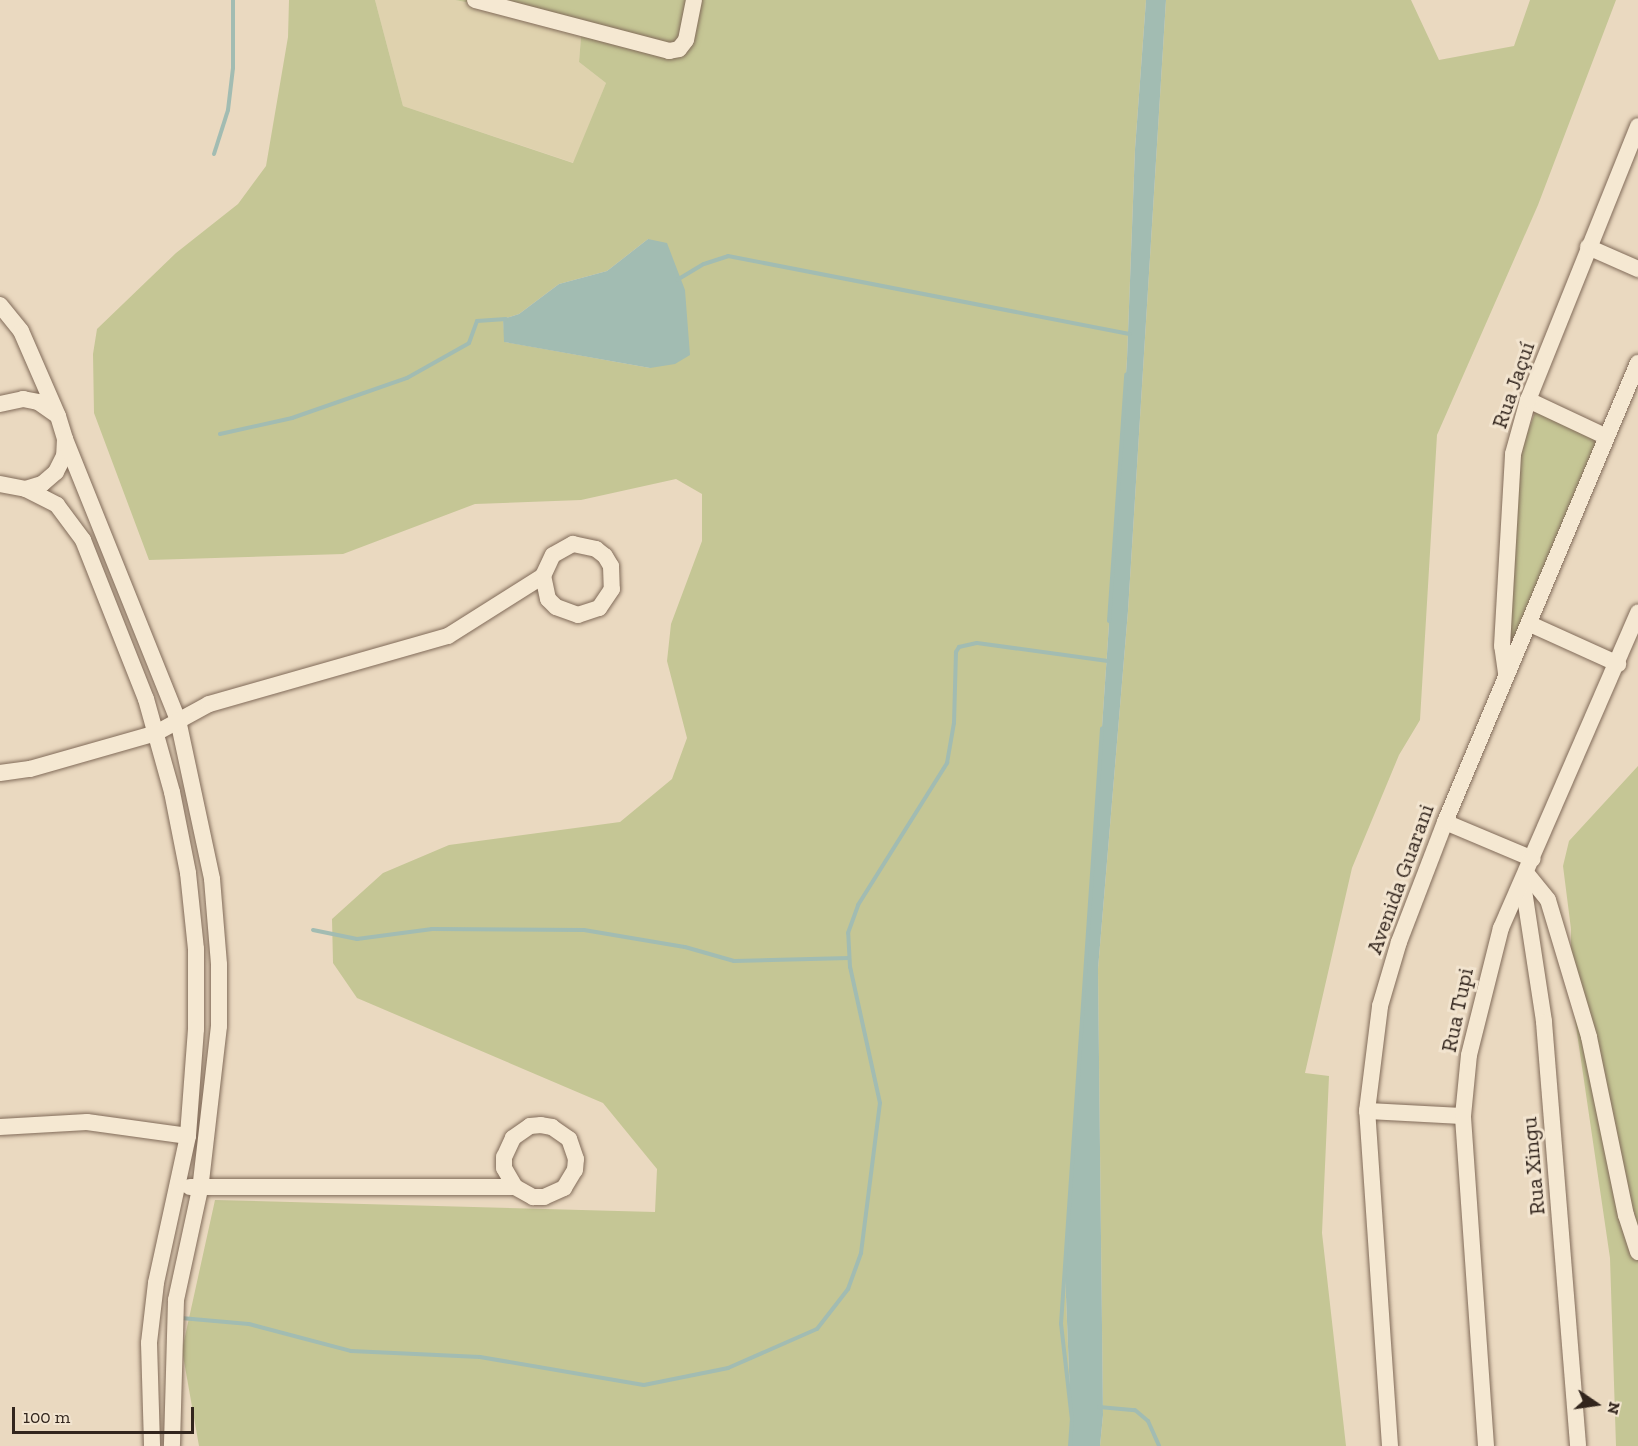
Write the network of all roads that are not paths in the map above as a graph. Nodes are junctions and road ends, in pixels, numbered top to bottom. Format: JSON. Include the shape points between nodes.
{"nodes":[{"id":1,"x":475,"y":0,"type":"edge"},
{"id":2,"x":694,"y":0,"type":"edge"},
{"id":3,"x":1638,"y":126,"type":"edge"},
{"id":4,"x":1588,"y":247,"type":"junction"},
{"id":5,"x":1638,"y":269,"type":"edge"},
{"id":6,"x":0,"y":305,"type":"edge"},
{"id":7,"x":1638,"y":363,"type":"edge"},
{"id":8,"x":1528,"y":400,"type":"junction"},
{"id":9,"x":0,"y":404,"type":"edge"},
{"id":10,"x":58,"y":416,"type":"junction"},
{"id":11,"x":1605,"y":436,"type":"junction"},
{"id":12,"x":65,"y":439,"type":"junction"},
{"id":13,"x":3,"y":488,"type":"edge"},
{"id":14,"x":26,"y":489,"type":"junction"},
{"id":15,"x":543,"y":576,"type":"junction"},
{"id":16,"x":1638,"y":613,"type":"edge"},
{"id":17,"x":1530,"y":624,"type":"junction"},
{"id":18,"x":1618,"y":664,"type":"junction"},
{"id":19,"x":1506,"y":674,"type":"junction"},
{"id":20,"x":178,"y":720,"type":"junction"},
{"id":21,"x":156,"y":733,"type":"junction"},
{"id":22,"x":0,"y":773,"type":"edge"},
{"id":23,"x":1445,"y":822,"type":"junction"},
{"id":24,"x":1528,"y":872,"type":"junction"},
{"id":25,"x":1367,"y":1111,"type":"junction"},
{"id":26,"x":1463,"y":1116,"type":"junction"},
{"id":27,"x":0,"y":1127,"type":"edge"},
{"id":28,"x":189,"y":1136,"type":"junction"},
{"id":29,"x":178,"y":1185,"type":"junction"},
{"id":30,"x":515,"y":1187,"type":"junction"},
{"id":31,"x":200,"y":1189,"type":"junction"},
{"id":32,"x":1638,"y":1252,"type":"edge"},
{"id":33,"x":152,"y":1446,"type":"edge"},
{"id":34,"x":172,"y":1446,"type":"edge"},
{"id":35,"x":1390,"y":1446,"type":"edge"},
{"id":36,"x":1486,"y":1446,"type":"edge"},
{"id":37,"x":1578,"y":1446,"type":"edge"}],
"edges":[{"from":1,"to":2,"type":"street","via":[[669,51],[679,49],[686,40]]},
{"from":3,"to":4,"type":"street","name":"Rua Jaçuí"},
{"from":4,"to":5,"type":"street"},
{"from":4,"to":8,"type":"street","name":"Rua Jaçuí"},
{"from":6,"to":10,"type":"street","via":[[21,331]]},
{"from":7,"to":11,"type":"street","name":"Avenida Guarani"},
{"from":8,"to":11,"type":"street"},
{"from":8,"to":19,"type":"street","name":"Rua Jaçuí","via":[[1514,454],[1502,646]]},
{"from":9,"to":10,"type":"street","via":[[23,399],[38,402]]},
{"from":10,"to":12,"type":"street"},
{"from":11,"to":17,"type":"street","name":"Avenida Guarani"},
{"from":12,"to":14,"type":"street","via":[[64,456],[56,472],[42,484]]},
{"from":12,"to":20,"type":"street"},
{"from":13,"to":14,"type":"street"},
{"from":14,"to":21,"type":"street","via":[[57,505],[83,540]]},
{"from":15,"to":15,"type":"street","via":[[548,598],[556,607],[578,615],[599,608],[612,589],[611,566],[605,556],[585,545],[573,544],[553,555]]},
{"from":15,"to":20,"type":"street","via":[[448,636],[209,704]]},
{"from":16,"to":18,"type":"street","name":"Rua Tupi"},
{"from":17,"to":18,"type":"street"},
{"from":17,"to":19,"type":"street","name":"Avenida Guarani"},
{"from":18,"to":24,"type":"street","name":"Rua Tupi"},
{"from":19,"to":23,"type":"street","name":"Avenida Guarani"},
{"from":20,"to":21,"type":"street"},
{"from":20,"to":31,"type":"street","via":[[212,879],[219,965],[219,1026]]},
{"from":21,"to":22,"type":"street","via":[[30,769]]},
{"from":21,"to":28,"type":"street","via":[[188,873],[196,949]]},
{"from":23,"to":24,"type":"street"},
{"from":23,"to":25,"type":"street","name":"Avenida Guarani","via":[[1399,942],[1380,1006]]},
{"from":24,"to":26,"type":"street","name":"Rua Tupi","via":[[1501,928],[1483,988],[1469,1056]]},
{"from":24,"to":32,"type":"street","via":[[1548,900],[1589,1037],[1626,1215]]},
{"from":24,"to":37,"type":"street","name":"Rua Xingu"},
{"from":25,"to":26,"type":"street"},
{"from":25,"to":35,"type":"street","name":"Avenida Guarani"},
{"from":26,"to":36,"type":"street","name":"Rua Tupi"},
{"from":27,"to":28,"type":"street","via":[[87,1122]]},
{"from":28,"to":29,"type":"street"},
{"from":29,"to":31,"type":"street"},
{"from":29,"to":33,"type":"street","via":[[156,1283],[149,1343]]},
{"from":30,"to":30,"type":"street","via":[[533,1197],[555,1194],[564,1188],[575,1170],[569,1139],[552,1127],[541,1125],[531,1126],[513,1138],[507,1147],[504,1168]]},
{"from":30,"to":31,"type":"street"},
{"from":31,"to":34,"type":"street","via":[[176,1300]]}]}
